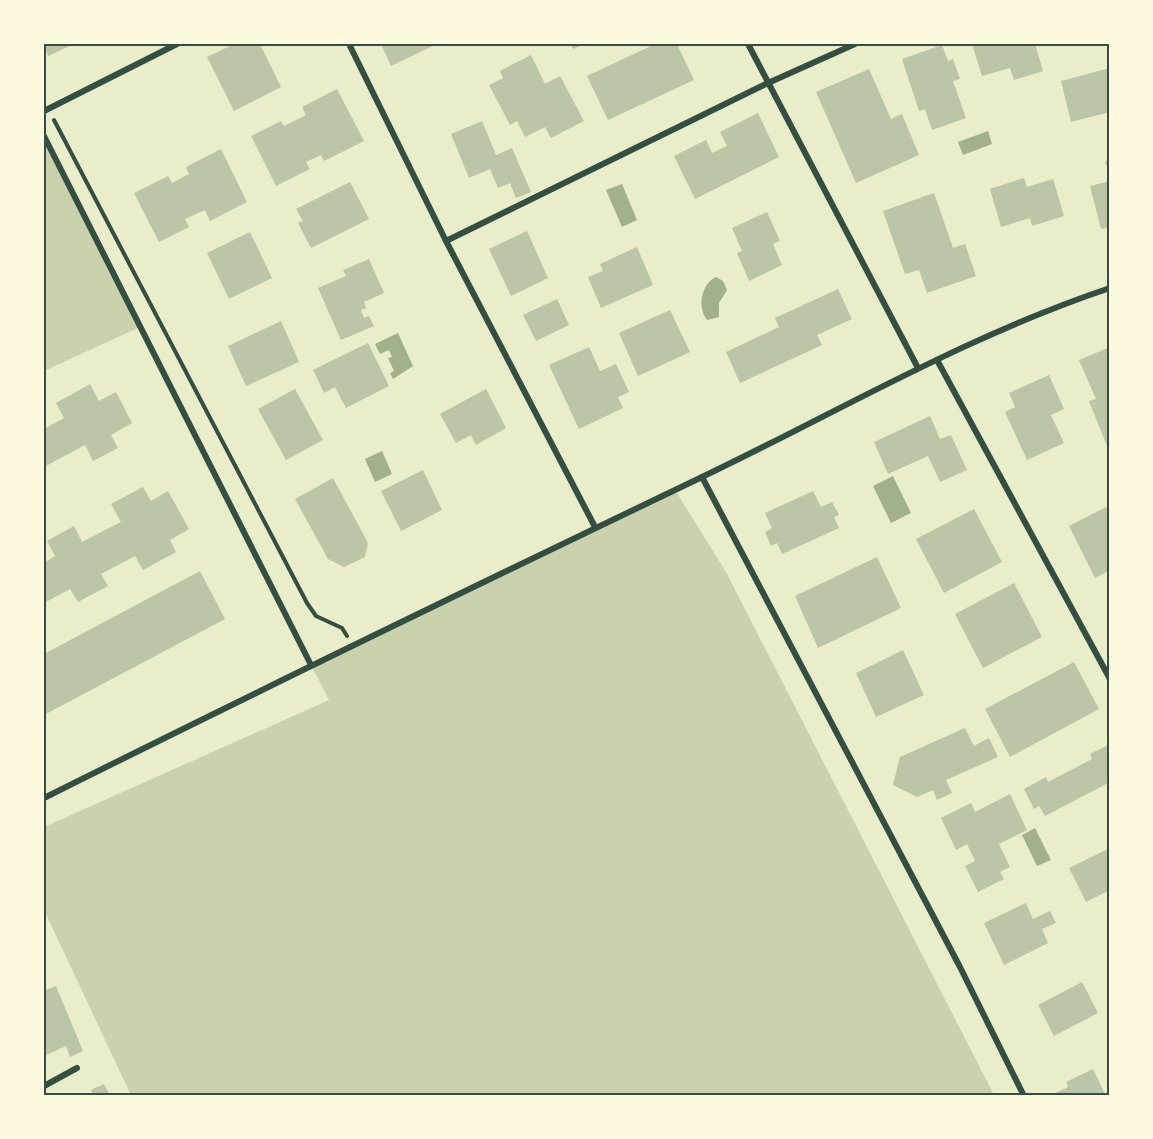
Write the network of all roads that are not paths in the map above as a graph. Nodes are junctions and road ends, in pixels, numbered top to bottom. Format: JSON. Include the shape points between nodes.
{"nodes":[{"id":1,"x":177,"y":44,"type":"edge"},
{"id":2,"x":349,"y":44,"type":"edge"},
{"id":3,"x":748,"y":44,"type":"edge"},
{"id":4,"x":855,"y":44,"type":"edge"},
{"id":5,"x":768,"y":83,"type":"junction"},
{"id":6,"x":46,"y":110,"type":"edge"},
{"id":7,"x":44,"y":136,"type":"edge"},
{"id":8,"x":446,"y":241,"type":"junction"},
{"id":9,"x":1110,"y":288,"type":"edge"},
{"id":10,"x":937,"y":360,"type":"junction"},
{"id":11,"x":918,"y":368,"type":"junction"},
{"id":12,"x":702,"y":477,"type":"junction"},
{"id":13,"x":595,"y":527,"type":"junction"},
{"id":14,"x":311,"y":665,"type":"junction"},
{"id":15,"x":1110,"y":679,"type":"edge"},
{"id":16,"x":44,"y":798,"type":"edge"},
{"id":17,"x":77,"y":1068,"type":"dead end"},
{"id":18,"x":44,"y":1086,"type":"edge"},
{"id":19,"x":1024,"y":1095,"type":"edge"}],
"edges":[{"from":1,"to":6,"type":"street"},
{"from":2,"to":8,"type":"street"},
{"from":3,"to":5,"type":"street"},
{"from":4,"to":5,"type":"street"},
{"from":5,"to":8,"type":"street"},
{"from":5,"to":11,"type":"street"},
{"from":7,"to":14,"type":"street"},
{"from":8,"to":13,"type":"street"},
{"from":9,"to":10,"type":"street","via":[[1065,303]]},
{"from":10,"to":11,"type":"street"},
{"from":10,"to":15,"type":"street"},
{"from":11,"to":12,"type":"street"},
{"from":12,"to":13,"type":"street"},
{"from":12,"to":19,"type":"street"},
{"from":13,"to":14,"type":"street"},
{"from":14,"to":16,"type":"street"},
{"from":17,"to":18,"type":"street"}]}
